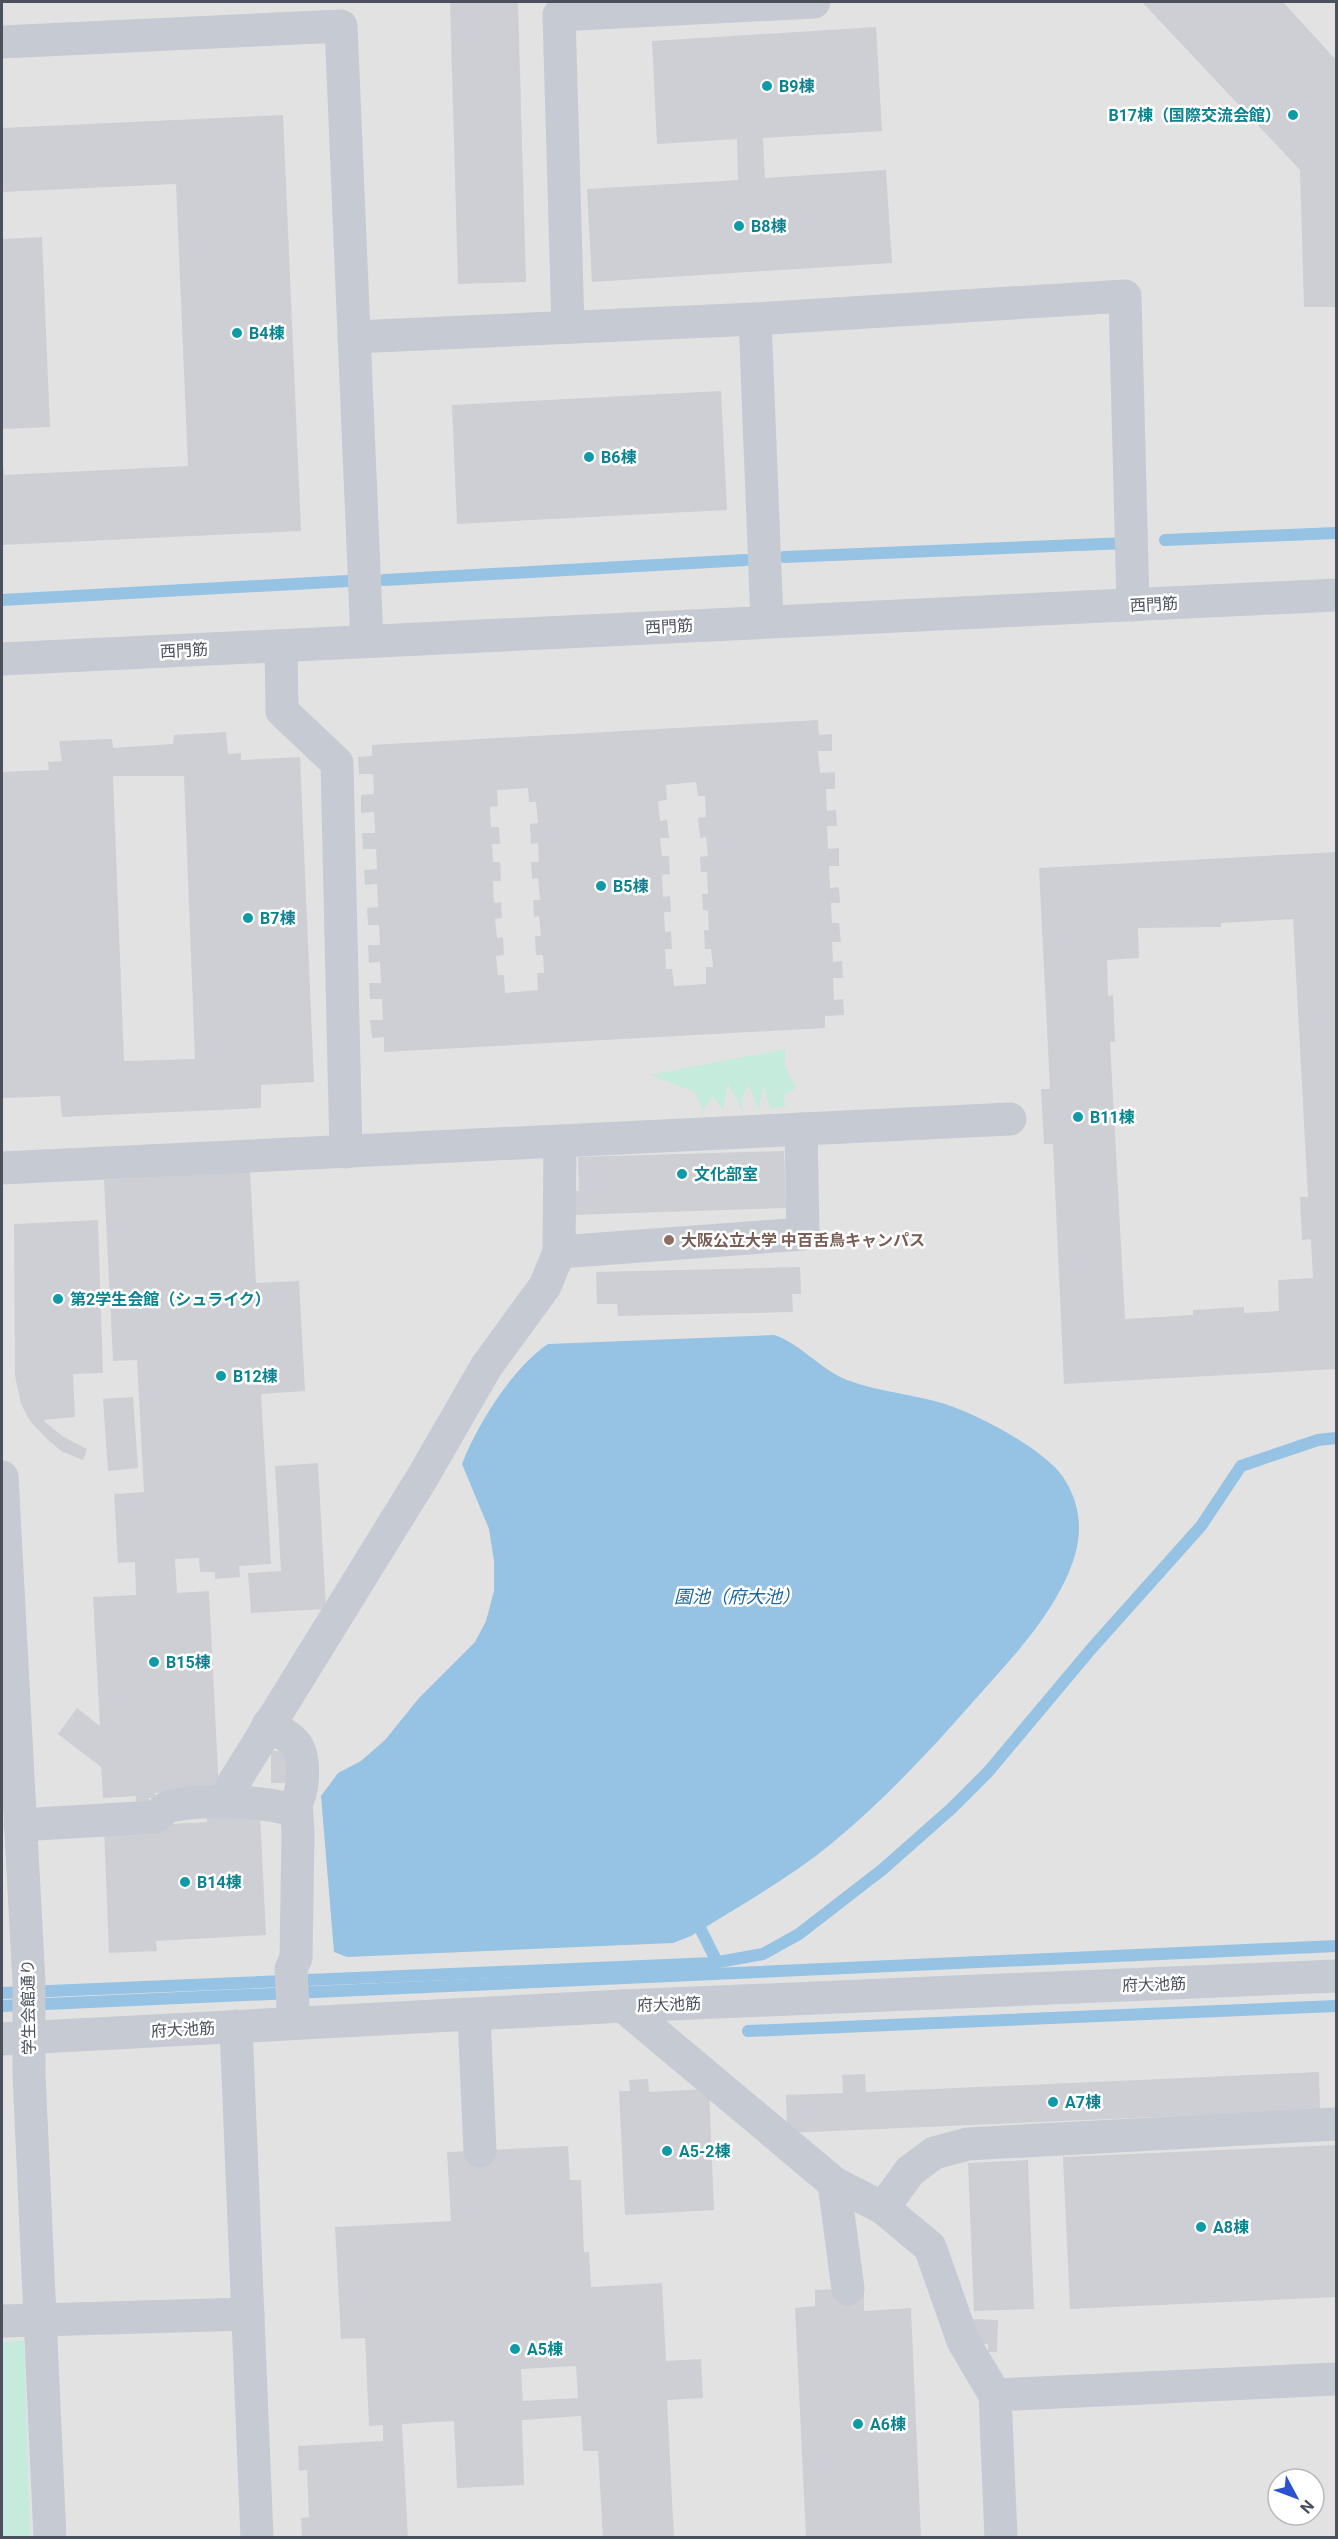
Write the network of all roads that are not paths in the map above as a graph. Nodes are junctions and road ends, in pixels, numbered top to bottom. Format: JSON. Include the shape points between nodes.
{"nodes":[{"id":1,"x":814,"y":2,"type":"edge"},
{"id":2,"x":2,"y":42,"type":"edge"},
{"id":3,"x":756,"y":319,"type":"junction"},
{"id":4,"x":568,"y":327,"type":"junction"},
{"id":5,"x":354,"y":337,"type":"junction"},
{"id":6,"x":1336,"y":596,"type":"edge"},
{"id":7,"x":1133,"y":604,"type":"junction"},
{"id":8,"x":767,"y":621,"type":"junction"},
{"id":9,"x":367,"y":641,"type":"junction"},
{"id":10,"x":281,"y":646,"type":"junction"},
{"id":11,"x":2,"y":659,"type":"edge"},
{"id":12,"x":1010,"y":1119,"type":"dead end"},
{"id":13,"x":801,"y":1129,"type":"junction"},
{"id":14,"x":561,"y":1141,"type":"junction"},
{"id":15,"x":346,"y":1152,"type":"junction"},
{"id":16,"x":2,"y":1168,"type":"edge"},
{"id":17,"x":559,"y":1252,"type":"junction"},
{"id":18,"x":2,"y":1477,"type":"edge"},
{"id":19,"x":268,"y":1725,"type":"junction"},
{"id":20,"x":232,"y":1802,"type":"junction"},
{"id":21,"x":296,"y":1803,"type":"junction"},
{"id":22,"x":20,"y":1825,"type":"junction"},
{"id":23,"x":14,"y":1942,"type":"edge"},
{"id":24,"x":1336,"y":1976,"type":"edge"},
{"id":25,"x":293,"y":2002,"type":"junction"},
{"id":26,"x":623,"y":2006,"type":"junction"},
{"id":27,"x":474,"y":2016,"type":"junction"},
{"id":28,"x":236,"y":2026,"type":"junction"},
{"id":29,"x":21,"y":2033,"type":"edge"},
{"id":30,"x":1336,"y":2124,"type":"edge"},
{"id":31,"x":480,"y":2151,"type":"dead end"},
{"id":32,"x":834,"y":2183,"type":"junction"},
{"id":33,"x":883,"y":2208,"type":"junction"},
{"id":34,"x":848,"y":2289,"type":"dead end"},
{"id":35,"x":248,"y":2314,"type":"junction"},
{"id":36,"x":42,"y":2319,"type":"junction"},
{"id":37,"x":2,"y":2321,"type":"edge"},
{"id":38,"x":1336,"y":2379,"type":"edge"},
{"id":39,"x":995,"y":2395,"type":"junction"},
{"id":40,"x":50,"y":2538,"type":"edge"},
{"id":41,"x":257,"y":2538,"type":"edge"},
{"id":42,"x":1001,"y":2538,"type":"edge"}],
"edges":[{"from":1,"to":4,"type":"lane","via":[[559,15]]},
{"from":2,"to":5,"type":"lane","via":[[341,26]]},
{"from":3,"to":4,"type":"lane"},
{"from":3,"to":7,"type":"lane","via":[[1125,296]]},
{"from":3,"to":8,"type":"lane"},
{"from":4,"to":5,"type":"lane"},
{"from":5,"to":9,"type":"lane"},
{"from":6,"to":7,"type":"lane","name":"西門筋"},
{"from":7,"to":8,"type":"lane","name":"西門筋"},
{"from":8,"to":9,"type":"lane","name":"西門筋"},
{"from":9,"to":10,"type":"lane","name":"西門筋"},
{"from":10,"to":11,"type":"lane","name":"西門筋"},
{"from":10,"to":15,"type":"lane","via":[[282,711],[337,763]]},
{"from":12,"to":13,"type":"lane"},
{"from":13,"to":14,"type":"lane"},
{"from":13,"to":17,"type":"lane","via":[[803,1234]]},
{"from":14,"to":15,"type":"lane"},
{"from":14,"to":17,"type":"lane"},
{"from":15,"to":16,"type":"lane"},
{"from":17,"to":19,"type":"lane","via":[[545,1286],[486,1367],[422,1478]]},
{"from":18,"to":22,"type":"lane","name":"学生会館通り"},
{"from":19,"to":20,"type":"lane","via":[[228,1792]]},
{"from":19,"to":21,"type":"lane","via":[[298,1748],[302,1774]]},
{"from":20,"to":21,"type":"lane","via":[[288,1809]]},
{"from":20,"to":22,"type":"lane","via":[[169,1806],[155,1817]]},
{"from":21,"to":25,"type":"lane"},
{"from":22,"to":23,"type":"lane","name":"学生会館通り"},
{"from":23,"to":29,"type":"lane","name":"学生会館通り","via":[[29,1983]]},
{"from":24,"to":26,"type":"lane","name":"府大池筋"},
{"from":25,"to":27,"type":"lane","name":"府大池筋"},
{"from":25,"to":28,"type":"lane","name":"府大池筋"},
{"from":26,"to":27,"type":"lane","name":"府大池筋"},
{"from":26,"to":32,"type":"lane"},
{"from":27,"to":31,"type":"lane"},
{"from":28,"to":29,"type":"lane","name":"府大池筋"},
{"from":28,"to":35,"type":"lane"},
{"from":29,"to":36,"type":"lane","name":"学生会館通り","via":[[29,2074]]},
{"from":30,"to":33,"type":"lane","via":[[968,2144],[934,2153],[910,2171]]},
{"from":32,"to":33,"type":"lane"},
{"from":32,"to":34,"type":"lane"},
{"from":33,"to":39,"type":"lane","via":[[930,2247],[963,2341]]},
{"from":35,"to":36,"type":"lane"},
{"from":35,"to":41,"type":"lane"},
{"from":36,"to":37,"type":"lane"},
{"from":36,"to":40,"type":"lane","name":"学生会館通り"},
{"from":38,"to":39,"type":"lane"},
{"from":39,"to":42,"type":"lane"}]}
